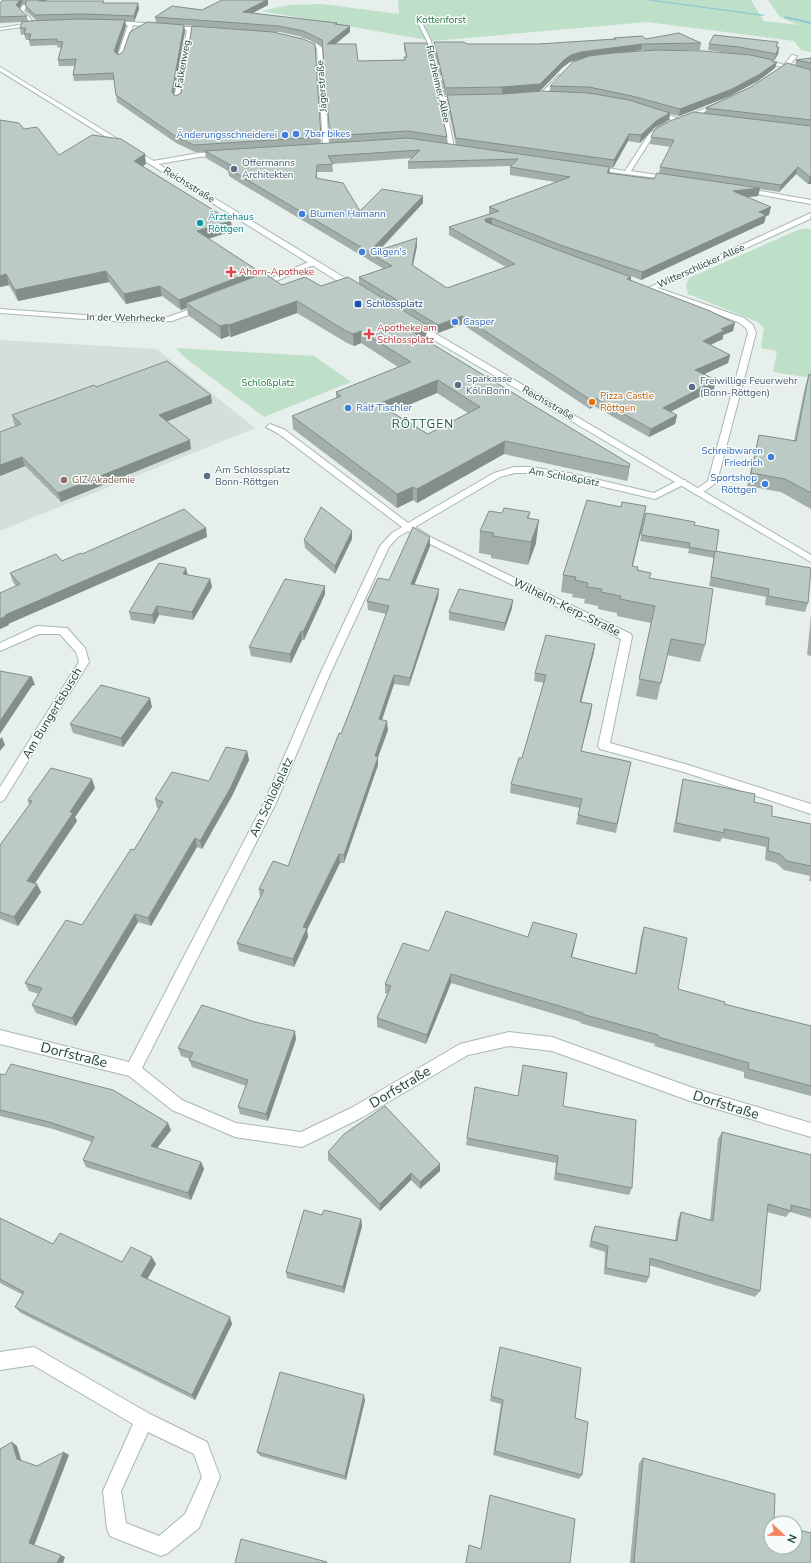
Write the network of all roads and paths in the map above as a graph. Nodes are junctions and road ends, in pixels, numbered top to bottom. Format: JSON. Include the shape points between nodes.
{"nodes":[{"id":1,"x":25,"y":6,"type":"edge"},
{"id":2,"x":107,"y":22,"type":"edge"},
{"id":3,"x":419,"y":22,"type":"dead end"},
{"id":4,"x":43,"y":23,"type":"edge"},
{"id":5,"x":131,"y":23,"type":"junction"},
{"id":6,"x":35,"y":24,"type":"junction"},
{"id":7,"x":190,"y":28,"type":"junction"},
{"id":8,"x":0,"y":30,"type":"edge"},
{"id":9,"x":211,"y":30,"type":"edge"},
{"id":10,"x":299,"y":38,"type":"edge"},
{"id":11,"x":794,"y":56,"type":"dead end"},
{"id":12,"x":120,"y":58,"type":"edge"},
{"id":13,"x":756,"y":59,"type":"edge"},
{"id":14,"x":786,"y":66,"type":"junction"},
{"id":15,"x":0,"y":69,"type":"edge"},
{"id":16,"x":566,"y":71,"type":"edge"},
{"id":17,"x":811,"y":73,"type":"edge"},
{"id":18,"x":774,"y":74,"type":"edge"},
{"id":19,"x":542,"y":95,"type":"junction"},
{"id":20,"x":550,"y":95,"type":"edge"},
{"id":21,"x":535,"y":96,"type":"edge"},
{"id":22,"x":471,"y":98,"type":"edge"},
{"id":23,"x":177,"y":99,"type":"edge"},
{"id":24,"x":441,"y":99,"type":"junction"},
{"id":25,"x":725,"y":102,"type":"edge"},
{"id":26,"x":650,"y":111,"type":"edge"},
{"id":27,"x":693,"y":116,"type":"junction"},
{"id":28,"x":707,"y":118,"type":"edge"},
{"id":29,"x":678,"y":120,"type":"junction"},
{"id":30,"x":334,"y":146,"type":"edge"},
{"id":31,"x":445,"y":146,"type":"edge"},
{"id":32,"x":319,"y":147,"type":"edge"},
{"id":33,"x":326,"y":147,"type":"junction"},
{"id":34,"x":452,"y":147,"type":"junction"},
{"id":35,"x":460,"y":149,"type":"edge"},
{"id":36,"x":228,"y":153,"type":"edge"},
{"id":37,"x":153,"y":163,"type":"junction"},
{"id":38,"x":589,"y":168,"type":"edge"},
{"id":39,"x":627,"y":173,"type":"junction"},
{"id":40,"x":674,"y":180,"type":"edge"},
{"id":41,"x":738,"y":189,"type":"edge"},
{"id":42,"x":811,"y":202,"type":"edge"},
{"id":43,"x":810,"y":217,"type":"edge"},
{"id":44,"x":314,"y":262,"type":"junction"},
{"id":45,"x":250,"y":288,"type":"edge"},
{"id":46,"x":365,"y":294,"type":"edge"},
{"id":47,"x":206,"y":306,"type":"edge"},
{"id":48,"x":0,"y":311,"type":"edge"},
{"id":49,"x":404,"y":318,"type":"edge"},
{"id":50,"x":270,"y":427,"type":"dead end"},
{"id":51,"x":682,"y":482,"type":"junction"},
{"id":52,"x":698,"y":492,"type":"junction"},
{"id":53,"x":408,"y":527,"type":"junction"},
{"id":54,"x":811,"y":559,"type":"edge"},
{"id":55,"x":0,"y":647,"type":"edge"},
{"id":56,"x":0,"y":797,"type":"edge"},
{"id":57,"x":811,"y":809,"type":"edge"},
{"id":58,"x":0,"y":1036,"type":"edge"},
{"id":59,"x":133,"y":1070,"type":"junction"},
{"id":60,"x":811,"y":1130,"type":"edge"},
{"id":61,"x":0,"y":1361,"type":"edge"},
{"id":62,"x":144,"y":1420,"type":"junction"}],
"edges":[{"from":1,"to":6,"type":"street","via":[[21,11]]},
{"from":2,"to":5,"type":"street"},
{"from":3,"to":24,"type":"street","name":"Flerzheimer Allee","via":[[429,42]]},
{"from":4,"to":6,"type":"street"},
{"from":5,"to":7,"type":"street"},
{"from":5,"to":12,"type":"street"},
{"from":6,"to":8,"type":"street"},
{"from":7,"to":9,"type":"street"},
{"from":7,"to":23,"type":"street","name":"Falkenweg"},
{"from":10,"to":33,"type":"street","name":"Jägerstraße","via":[[312,42],[319,48]]},
{"from":11,"to":14,"type":"street"},
{"from":13,"to":14,"type":"street"},
{"from":14,"to":17,"type":"street"},
{"from":14,"to":18,"type":"street"},
{"from":15,"to":37,"type":"street","name":"Reichsstraße"},
{"from":16,"to":19,"type":"street"},
{"from":19,"to":20,"type":"street"},
{"from":19,"to":21,"type":"street"},
{"from":22,"to":24,"type":"street"},
{"from":24,"to":34,"type":"street","name":"Flerzheimer Allee"},
{"from":25,"to":27,"type":"street"},
{"from":26,"to":29,"type":"street"},
{"from":27,"to":28,"type":"street"},
{"from":27,"to":29,"type":"street"},
{"from":29,"to":39,"type":"street","via":[[650,135]]},
{"from":30,"to":33,"type":"street"},
{"from":31,"to":34,"type":"street"},
{"from":32,"to":33,"type":"street"},
{"from":34,"to":35,"type":"street"},
{"from":36,"to":37,"type":"street"},
{"from":37,"to":44,"type":"street","name":"Reichsstraße"},
{"from":38,"to":39,"type":"street"},
{"from":39,"to":40,"type":"street"},
{"from":41,"to":42,"type":"street"},
{"from":43,"to":52,"type":"street","name":"Witterschlicker Allee","via":[[648,286],[741,320],[750,327],[752,333],[712,482]]},
{"from":44,"to":45,"type":"street"},
{"from":44,"to":46,"type":"street","name":"Reichsstraße"},
{"from":47,"to":48,"type":"street","name":"In der Wehrhecke","via":[[169,319],[156,320]]},
{"from":49,"to":51,"type":"street","name":"Reichsstraße"},
{"from":50,"to":53,"type":"street","via":[[282,432]]},
{"from":51,"to":52,"type":"street","name":"Reichsstraße"},
{"from":51,"to":53,"type":"street","name":"Am Schloßplatz","via":[[655,496],[532,470],[514,470],[497,475]]},
{"from":52,"to":54,"type":"street","name":"Reichsstraße"},
{"from":53,"to":57,"type":"street","name":"Wilhelm-Kerp-Straße","via":[[433,542],[627,637],[604,746],[685,768]]},
{"from":53,"to":59,"type":"street","name":"Am Schloßplatz","via":[[384,546],[325,674],[270,803]]},
{"from":55,"to":56,"type":"street","name":"Am Bungertsbusch","via":[[37,630],[63,630],[81,651],[84,662]]},
{"from":58,"to":59,"type":"street","name":"Dorfstraße"},
{"from":59,"to":60,"type":"street","name":"Dorfstraße","via":[[177,1106],[235,1130],[302,1140],[356,1113],[465,1049],[509,1040],[552,1044],[693,1096]]},
{"from":61,"to":62,"type":"street","via":[[34,1356]]},
{"from":62,"to":62,"type":"street","via":[[112,1490],[117,1529],[161,1546],[192,1521],[211,1478],[201,1448]]}]}
